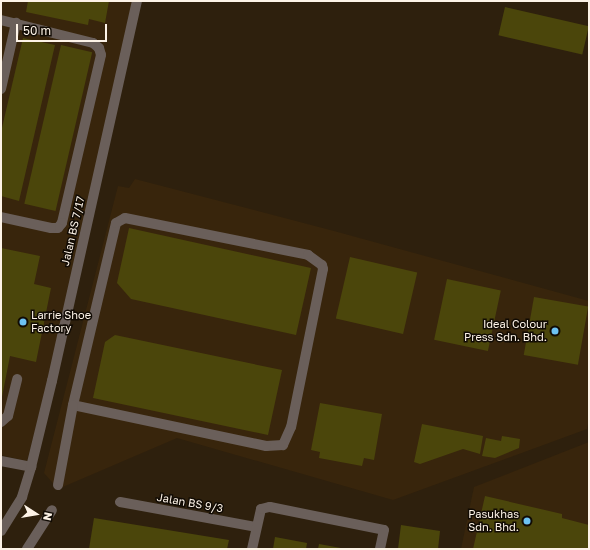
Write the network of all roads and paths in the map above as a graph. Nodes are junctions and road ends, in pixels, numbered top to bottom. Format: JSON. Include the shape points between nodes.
{"nodes":[{"id":1,"x":137,"y":1,"type":"edge"},
{"id":2,"x":1,"y":20,"type":"edge"},
{"id":3,"x":16,"y":23,"type":"junction"},
{"id":4,"x":1,"y":89,"type":"edge"},
{"id":5,"x":1,"y":217,"type":"edge"},
{"id":6,"x":17,"y":378,"type":"dead end"},
{"id":7,"x":72,"y":406,"type":"junction"},
{"id":8,"x":1,"y":422,"type":"edge"},
{"id":9,"x":1,"y":461,"type":"edge"},
{"id":10,"x":31,"y":467,"type":"junction"},
{"id":11,"x":58,"y":485,"type":"dead end"},
{"id":12,"x":120,"y":502,"type":"dead end"},
{"id":13,"x":52,"y":510,"type":"dead end"},
{"id":14,"x":256,"y":527,"type":"junction"},
{"id":15,"x":1,"y":531,"type":"edge"},
{"id":16,"x":28,"y":549,"type":"edge"},
{"id":17,"x":252,"y":549,"type":"edge"},
{"id":18,"x":380,"y":549,"type":"edge"}],
"edges":[{"from":1,"to":10,"type":"street","name":"Jalan BS 7/17"},
{"from":2,"to":3,"type":"street"},
{"from":3,"to":4,"type":"street"},
{"from":3,"to":5,"type":"street","via":[[93,43],[99,48],[101,55],[62,223],[58,228],[44,227]]},
{"from":6,"to":8,"type":"street","via":[[8,416]]},
{"from":7,"to":7,"type":"street","via":[[116,223],[119,220],[135,219],[308,255],[322,264],[291,427],[283,445],[266,446]]},
{"from":7,"to":11,"type":"street"},
{"from":9,"to":10,"type":"street"},
{"from":10,"to":15,"type":"street","name":"Jalan BS 7/17","via":[[22,497]]},
{"from":12,"to":14,"type":"street","name":"Jalan BS 9/3"},
{"from":13,"to":16,"type":"street"},
{"from":14,"to":17,"type":"street"},
{"from":14,"to":18,"type":"street","via":[[261,510],[270,507],[384,530]]}]}
